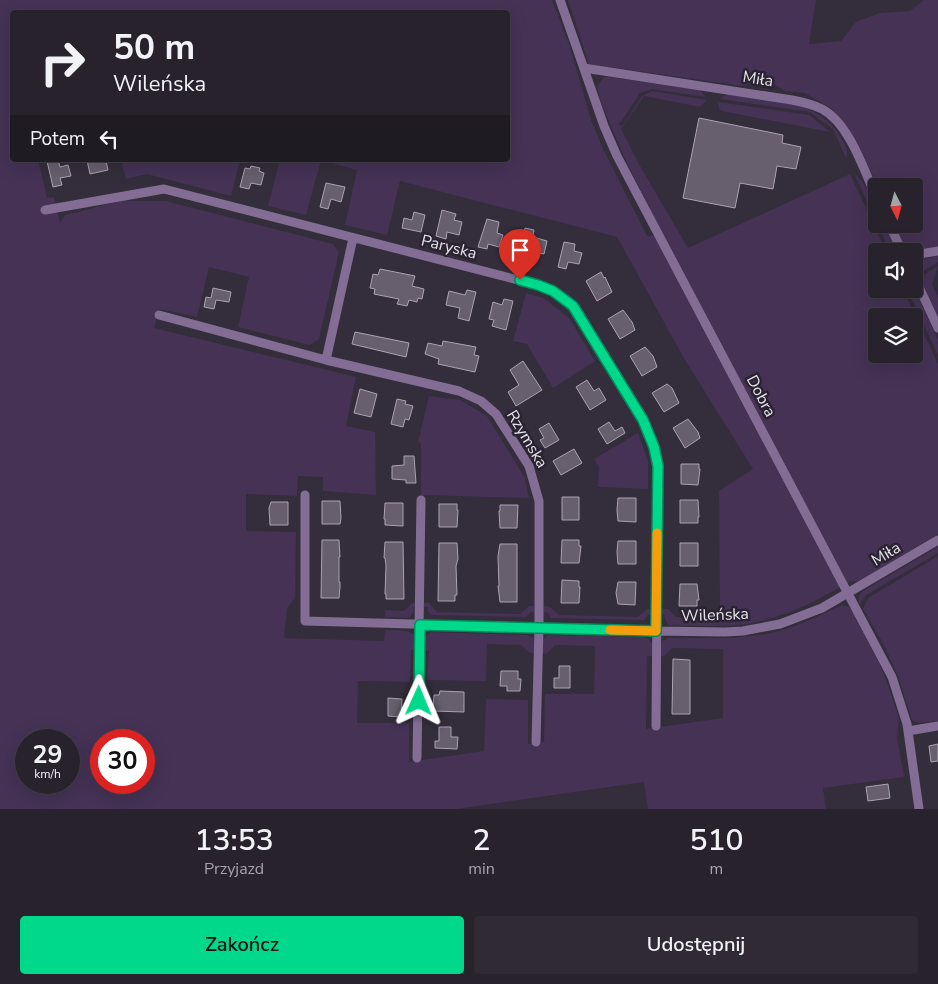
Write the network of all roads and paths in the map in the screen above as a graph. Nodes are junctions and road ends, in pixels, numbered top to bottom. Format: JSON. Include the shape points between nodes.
{"nodes":[{"id":1,"x":560,"y":0,"type":"edge"},
{"id":2,"x":584,"y":68,"type":"junction"},
{"id":3,"x":868,"y":179,"type":"edge"},
{"id":4,"x":46,"y":210,"type":"dead end"},
{"id":5,"x":354,"y":238,"type":"junction"},
{"id":6,"x":938,"y":251,"type":"edge"},
{"id":7,"x":923,"y":254,"type":"edge"},
{"id":8,"x":923,"y":296,"type":"edge"},
{"id":9,"x":159,"y":315,"type":"dead end"},
{"id":10,"x":938,"y":328,"type":"edge"},
{"id":11,"x":326,"y":360,"type":"junction"},
{"id":12,"x":305,"y":495,"type":"dead end"},
{"id":13,"x":421,"y":500,"type":"dead end"},
{"id":14,"x":938,"y":540,"type":"edge"},
{"id":15,"x":848,"y":593,"type":"junction"},
{"id":16,"x":420,"y":625,"type":"junction"},
{"id":17,"x":539,"y":628,"type":"junction"},
{"id":18,"x":656,"y":631,"type":"junction"},
{"id":19,"x":656,"y":726,"type":"dead end"},
{"id":20,"x":938,"y":726,"type":"edge"},
{"id":21,"x":908,"y":730,"type":"junction"},
{"id":22,"x":536,"y":742,"type":"dead end"},
{"id":23,"x":417,"y":758,"type":"dead end"},
{"id":24,"x":919,"y":809,"type":"edge"}],
"edges":[{"from":1,"to":2,"type":"street","name":"Dobra"},
{"from":2,"to":3,"type":"street","name":"Miła","via":[[810,104],[837,121],[847,134]]},
{"from":2,"to":15,"type":"street","name":"Dobra","via":[[617,156]]},
{"from":4,"to":5,"type":"street","name":"Paryska","via":[[164,189]]},
{"from":5,"to":11,"type":"street"},
{"from":5,"to":18,"type":"street","name":"Paryska","via":[[538,285],[560,295],[579,313],[643,420],[654,447],[658,466]]},
{"from":6,"to":7,"type":"street"},
{"from":8,"to":10,"type":"street"},
{"from":9,"to":11,"type":"street","name":"Rzymska"},
{"from":11,"to":17,"type":"street","name":"Rzymska","via":[[459,391],[482,401],[496,414],[529,466],[537,488]]},
{"from":12,"to":16,"type":"street","name":"Wileńska","via":[[305,621]]},
{"from":13,"to":16,"type":"street"},
{"from":14,"to":15,"type":"street","name":"Miła"},
{"from":15,"to":18,"type":"street","name":"Wileńska","via":[[808,614],[762,628],[725,632]]},
{"from":15,"to":21,"type":"street","name":"Dobra","via":[[892,677]]},
{"from":16,"to":17,"type":"street","name":"Wileńska"},
{"from":16,"to":23,"type":"street"},
{"from":17,"to":18,"type":"street","name":"Wileńska"},
{"from":17,"to":22,"type":"street","name":"Rzymska"},
{"from":18,"to":19,"type":"street","name":"Paryska"},
{"from":20,"to":21,"type":"street"},
{"from":21,"to":24,"type":"street","name":"Dobra"}]}
